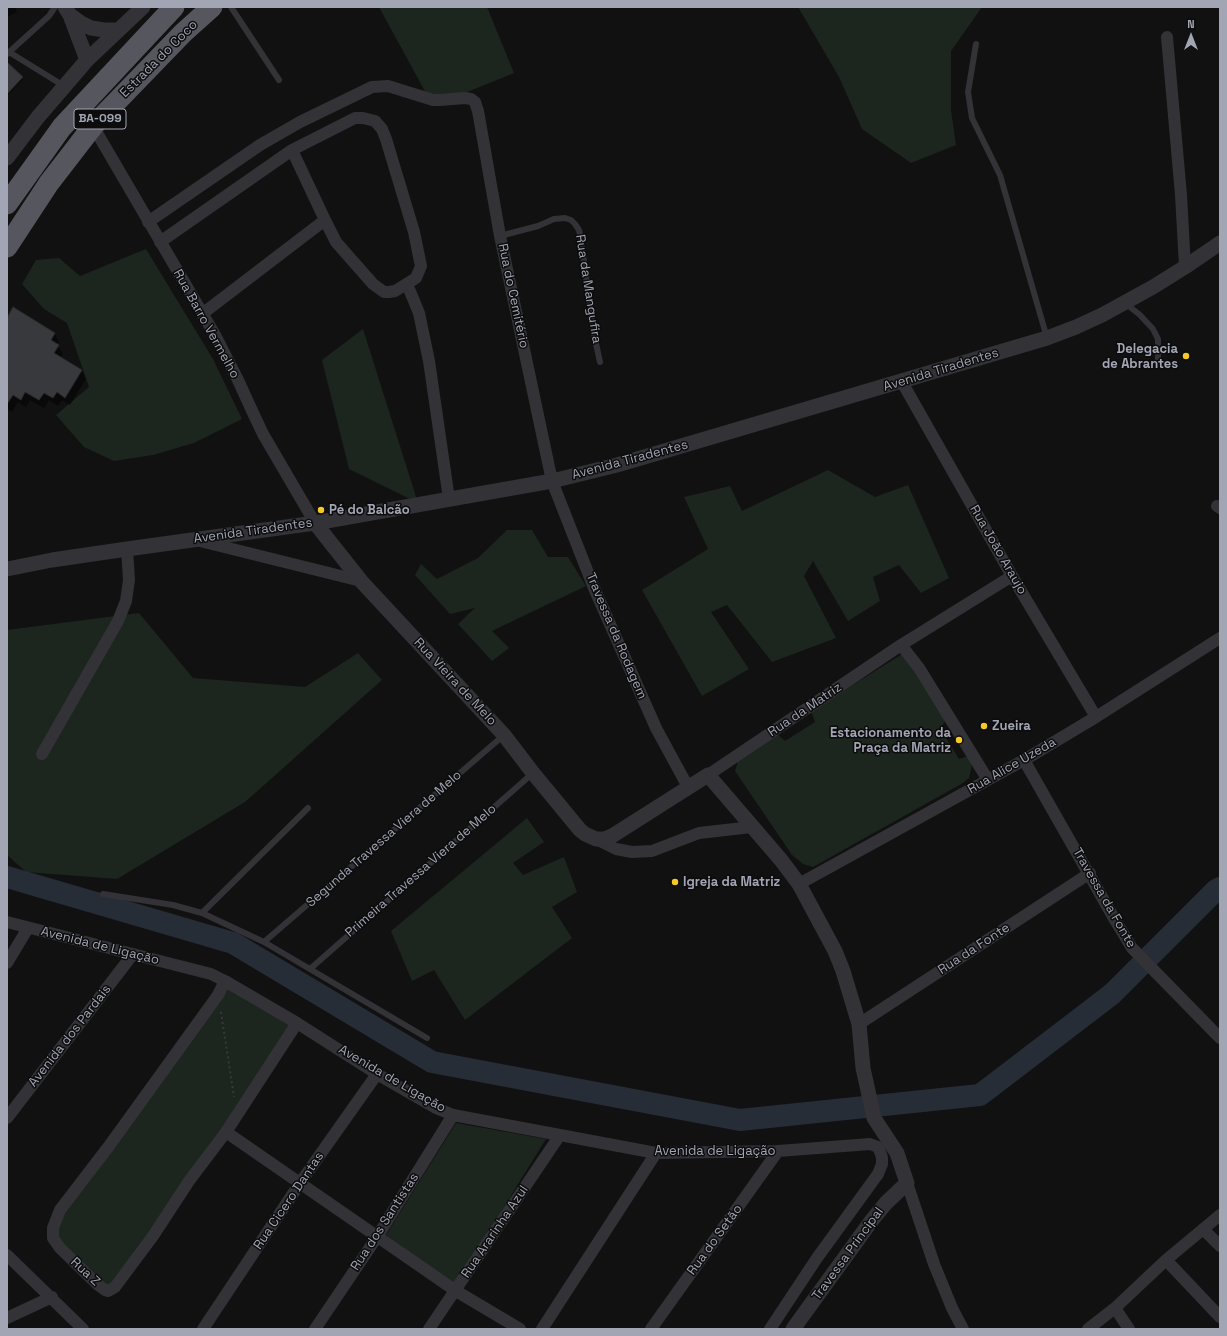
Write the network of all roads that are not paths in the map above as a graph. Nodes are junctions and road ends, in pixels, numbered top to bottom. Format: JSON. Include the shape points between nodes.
{"nodes":[{"id":1,"x":55,"y":7,"type":"edge"},
{"id":2,"x":142,"y":7,"type":"edge"},
{"id":3,"x":174,"y":7,"type":"edge"},
{"id":4,"x":212,"y":7,"type":"edge"},
{"id":5,"x":231,"y":7,"type":"edge"},
{"id":6,"x":67,"y":11,"type":"edge"},
{"id":7,"x":118,"y":30,"type":"junction"},
{"id":8,"x":1166,"y":37,"type":"dead end"},
{"id":9,"x":976,"y":44,"type":"dead end"},
{"id":10,"x":8,"y":53,"type":"edge"},
{"id":11,"x":87,"y":60,"type":"junction"},
{"id":12,"x":279,"y":80,"type":"dead end"},
{"id":13,"x":64,"y":86,"type":"junction"},
{"id":14,"x":94,"y":126,"type":"junction"},
{"id":15,"x":292,"y":150,"type":"junction"},
{"id":16,"x":7,"y":158,"type":"edge"},
{"id":17,"x":7,"y":204,"type":"edge"},
{"id":18,"x":325,"y":220,"type":"junction"},
{"id":19,"x":148,"y":222,"type":"junction"},
{"id":20,"x":500,"y":236,"type":"junction"},
{"id":21,"x":160,"y":242,"type":"junction"},
{"id":22,"x":1220,"y":243,"type":"edge"},
{"id":23,"x":7,"y":247,"type":"edge"},
{"id":24,"x":1185,"y":267,"type":"junction"},
{"id":25,"x":407,"y":284,"type":"junction"},
{"id":26,"x":1125,"y":303,"type":"junction"},
{"id":27,"x":202,"y":314,"type":"junction"},
{"id":28,"x":1047,"y":338,"type":"junction"},
{"id":29,"x":600,"y":362,"type":"dead end"},
{"id":30,"x":1158,"y":364,"type":"dead end"},
{"id":31,"x":902,"y":382,"type":"junction"},
{"id":32,"x":552,"y":481,"type":"junction"},
{"id":33,"x":449,"y":499,"type":"junction"},
{"id":34,"x":315,"y":523,"type":"junction"},
{"id":35,"x":193,"y":539,"type":"junction"},
{"id":36,"x":127,"y":549,"type":"junction"},
{"id":37,"x":7,"y":569,"type":"edge"},
{"id":38,"x":1012,"y":576,"type":"junction"},
{"id":39,"x":361,"y":581,"type":"junction"},
{"id":40,"x":1220,"y":638,"type":"edge"},
{"id":41,"x":901,"y":645,"type":"junction"},
{"id":42,"x":1096,"y":717,"type":"junction"},
{"id":43,"x":504,"y":735,"type":"junction"},
{"id":44,"x":42,"y":754,"type":"dead end"},
{"id":45,"x":1024,"y":760,"type":"junction"},
{"id":46,"x":532,"y":773,"type":"junction"},
{"id":47,"x":708,"y":775,"type":"junction"},
{"id":48,"x":988,"y":780,"type":"junction"},
{"id":49,"x":688,"y":787,"type":"junction"},
{"id":50,"x":308,"y":808,"type":"dead end"},
{"id":51,"x":752,"y":827,"type":"junction"},
{"id":52,"x":596,"y":839,"type":"junction"},
{"id":53,"x":1090,"y":873,"type":"junction"},
{"id":54,"x":799,"y":884,"type":"junction"},
{"id":55,"x":103,"y":894,"type":"dead end"},
{"id":56,"x":202,"y":913,"type":"junction"},
{"id":57,"x":7,"y":922,"type":"edge"},
{"id":58,"x":28,"y":928,"type":"junction"},
{"id":59,"x":264,"y":942,"type":"junction"},
{"id":60,"x":133,"y":954,"type":"junction"},
{"id":61,"x":7,"y":963,"type":"edge"},
{"id":62,"x":310,"y":969,"type":"junction"},
{"id":63,"x":225,"y":981,"type":"junction"},
{"id":64,"x":297,"y":1023,"type":"junction"},
{"id":65,"x":859,"y":1024,"type":"junction"},
{"id":66,"x":1219,"y":1034,"type":"edge"},
{"id":67,"x":427,"y":1038,"type":"dead end"},
{"id":68,"x":377,"y":1074,"type":"junction"},
{"id":69,"x":453,"y":1115,"type":"junction"},
{"id":70,"x":7,"y":1118,"type":"edge"},
{"id":71,"x":226,"y":1132,"type":"junction"},
{"id":72,"x":560,"y":1135,"type":"junction"},
{"id":73,"x":778,"y":1151,"type":"junction"},
{"id":74,"x":656,"y":1152,"type":"junction"},
{"id":75,"x":907,"y":1182,"type":"junction"},
{"id":76,"x":300,"y":1183,"type":"junction"},
{"id":77,"x":1220,"y":1215,"type":"edge"},
{"id":78,"x":1203,"y":1229,"type":"junction"},
{"id":79,"x":377,"y":1236,"type":"junction"},
{"id":80,"x":1220,"y":1246,"type":"edge"},
{"id":81,"x":7,"y":1254,"type":"edge"},
{"id":82,"x":1166,"y":1260,"type":"junction"},
{"id":83,"x":456,"y":1291,"type":"junction"},
{"id":84,"x":52,"y":1297,"type":"junction"},
{"id":85,"x":1115,"y":1308,"type":"junction"},
{"id":86,"x":1220,"y":1317,"type":"edge"},
{"id":87,"x":7,"y":1318,"type":"edge"},
{"id":88,"x":84,"y":1329,"type":"edge"},
{"id":89,"x":203,"y":1329,"type":"edge"},
{"id":90,"x":315,"y":1329,"type":"edge"},
{"id":91,"x":429,"y":1329,"type":"edge"},
{"id":92,"x":520,"y":1329,"type":"edge"},
{"id":93,"x":542,"y":1329,"type":"edge"},
{"id":94,"x":651,"y":1329,"type":"edge"},
{"id":95,"x":770,"y":1329,"type":"edge"},
{"id":96,"x":793,"y":1329,"type":"edge"},
{"id":97,"x":963,"y":1329,"type":"edge"},
{"id":98,"x":1088,"y":1329,"type":"edge"},
{"id":99,"x":1129,"y":1329,"type":"edge"}],
"edges":[{"from":1,"to":10,"type":"lane","via":[[49,16]]},
{"from":2,"to":7,"type":"street"},
{"from":3,"to":17,"type":"highway","name":"Estrada do Coco","number":"BA-099","via":[[62,128]]},
{"from":4,"to":14,"type":"highway","name":"Estrada do Coco","number":"BA-099","via":[[183,33]]},
{"from":5,"to":12,"type":"lane"},
{"from":6,"to":7,"type":"street","via":[[91,28]]},
{"from":6,"to":11,"type":"street"},
{"from":7,"to":11,"type":"street"},
{"from":8,"to":24,"type":"street"},
{"from":9,"to":28,"type":"lane","via":[[968,92],[972,118],[1000,175]]},
{"from":10,"to":13,"type":"lane"},
{"from":11,"to":13,"type":"street"},
{"from":13,"to":16,"type":"street"},
{"from":14,"to":19,"type":"street","name":"Rua Barro Vermelho"},
{"from":14,"to":23,"type":"highway","name":"Estrada do Coco","number":"BA-099","via":[[49,183]]},
{"from":15,"to":18,"type":"street"},
{"from":15,"to":21,"type":"street"},
{"from":15,"to":25,"type":"street","via":[[355,118],[375,122],[382,129],[414,232],[421,266],[416,278]]},
{"from":18,"to":25,"type":"street","via":[[336,242],[373,284],[384,292],[389,292]]},
{"from":18,"to":27,"type":"street"},
{"from":19,"to":20,"type":"street","name":"Rua do Cemitério","via":[[260,145],[300,122],[372,87],[388,86],[433,100],[468,98],[475,102]]},
{"from":19,"to":21,"type":"street","name":"Rua Barro Vermelho"},
{"from":20,"to":29,"type":"lane","name":"Rua da Mangufira","via":[[554,219],[565,218],[575,224],[581,239]]},
{"from":20,"to":32,"type":"street","name":"Rua do Cemitério"},
{"from":21,"to":27,"type":"street","name":"Rua Barro Vermelho"},
{"from":22,"to":24,"type":"street","name":"Avenida Tiradentes"},
{"from":24,"to":26,"type":"street","name":"Avenida Tiradentes"},
{"from":25,"to":33,"type":"street","via":[[419,313],[429,361]]},
{"from":26,"to":28,"type":"street","name":"Avenida Tiradentes"},
{"from":26,"to":30,"type":"lane","via":[[1153,329],[1158,339]]},
{"from":27,"to":34,"type":"street","name":"Rua Barro Vermelho","via":[[238,380],[263,434]]},
{"from":28,"to":31,"type":"street","name":"Avenida Tiradentes"},
{"from":31,"to":32,"type":"street","name":"Avenida Tiradentes","via":[[617,465]]},
{"from":31,"to":38,"type":"street","name":"Rua João Araujo"},
{"from":32,"to":33,"type":"street","name":"Avenida Tiradentes"},
{"from":32,"to":49,"type":"street","name":"Travessa da Rodagem","via":[[594,588],[656,728]]},
{"from":33,"to":34,"type":"street","name":"Avenida Tiradentes"},
{"from":34,"to":35,"type":"street","name":"Avenida Tiradentes"},
{"from":34,"to":39,"type":"street","name":"Rua Vieira de Melo"},
{"from":35,"to":36,"type":"street","name":"Avenida Tiradentes"},
{"from":35,"to":39,"type":"street"},
{"from":36,"to":37,"type":"street","name":"Avenida Tiradentes"},
{"from":36,"to":44,"type":"street","via":[[129,580],[126,601],[118,621]]},
{"from":38,"to":41,"type":"street","name":"Rua da Matriz"},
{"from":38,"to":42,"type":"street","name":"Rua João Araujo"},
{"from":39,"to":43,"type":"street","name":"Rua Vieira de Melo"},
{"from":40,"to":42,"type":"street","name":"Rua Alice Uzeda"},
{"from":41,"to":47,"type":"street","name":"Rua da Matriz"},
{"from":41,"to":48,"type":"street","via":[[919,668]]},
{"from":42,"to":45,"type":"street","name":"Rua Alice Uzeda"},
{"from":43,"to":46,"type":"street","name":"Rua Vieira de Melo"},
{"from":43,"to":59,"type":"lane","name":"Segunda Travessa Viera de Melo"},
{"from":45,"to":48,"type":"street","name":"Rua Alice Uzeda"},
{"from":45,"to":53,"type":"street","name":"Travessa da Fonte"},
{"from":46,"to":52,"type":"street","name":"Rua Vieira de Melo","via":[[580,830]]},
{"from":46,"to":62,"type":"lane","name":"Primeira Travessa Viera de Melo"},
{"from":47,"to":49,"type":"street","name":"Rua da Matriz"},
{"from":47,"to":51,"type":"street"},
{"from":48,"to":54,"type":"street","name":"Rua Alice Uzeda"},
{"from":49,"to":52,"type":"street","name":"Rua da Matriz","via":[[612,836]]},
{"from":50,"to":56,"type":"lane"},
{"from":51,"to":52,"type":"street","via":[[699,833],[652,851],[632,852],[616,849]]},
{"from":51,"to":54,"type":"street"},
{"from":53,"to":65,"type":"street","name":"Rua da Fonte"},
{"from":53,"to":66,"type":"street","name":"Travessa da Fonte","via":[[1132,948]]},
{"from":54,"to":65,"type":"street","via":[[834,950]]},
{"from":55,"to":56,"type":"lane","via":[[174,905]]},
{"from":56,"to":59,"type":"lane"},
{"from":57,"to":58,"type":"street","name":"Avenida de Ligação"},
{"from":58,"to":60,"type":"street","name":"Avenida de Ligação"},
{"from":58,"to":61,"type":"street"},
{"from":59,"to":62,"type":"lane"},
{"from":60,"to":63,"type":"street","name":"Avenida de Ligação","via":[[211,974]]},
{"from":60,"to":70,"type":"street","name":"Avenida dos Pardais"},
{"from":62,"to":67,"type":"lane"},
{"from":63,"to":64,"type":"street","name":"Avenida de Ligação"},
{"from":63,"to":71,"type":"street","name":"Rua Z","via":[[218,995],[60,1210],[52,1233],[56,1243],[97,1284],[105,1290],[111,1290],[153,1236],[189,1181]]},
{"from":64,"to":68,"type":"street","name":"Avenida de Ligação"},
{"from":64,"to":71,"type":"street","name":"Rua Z"},
{"from":65,"to":75,"type":"street","via":[[867,1093],[875,1122],[897,1153]]},
{"from":68,"to":69,"type":"street","name":"Avenida de Ligação"},
{"from":68,"to":76,"type":"street","name":"Rua Cicero Dantas"},
{"from":69,"to":72,"type":"street","name":"Avenida de Ligação"},
{"from":69,"to":79,"type":"street","name":"Rua dos Santistas"},
{"from":71,"to":76,"type":"street"},
{"from":72,"to":74,"type":"street","name":"Avenida de Ligação"},
{"from":72,"to":83,"type":"street","name":"Rua Ararinha Azul"},
{"from":73,"to":74,"type":"street","name":"Avenida de Ligação"},
{"from":73,"to":94,"type":"street","name":"Rua do Setão"},
{"from":73,"to":95,"type":"street","name":"Avenida de Ligação","via":[[870,1144],[878,1147],[882,1164],[878,1174],[817,1258]]},
{"from":74,"to":93,"type":"street"},
{"from":75,"to":96,"type":"street","name":"Travessa Principal","via":[[872,1220]]},
{"from":75,"to":97,"type":"street","via":[[934,1264]]},
{"from":76,"to":79,"type":"street"},
{"from":76,"to":89,"type":"street","name":"Rua Cicero Dantas"},
{"from":77,"to":78,"type":"street"},
{"from":78,"to":80,"type":"street"},
{"from":78,"to":82,"type":"street"},
{"from":79,"to":83,"type":"street"},
{"from":79,"to":90,"type":"street","name":"Rua dos Santistas"},
{"from":81,"to":84,"type":"street"},
{"from":82,"to":85,"type":"street"},
{"from":82,"to":86,"type":"street"},
{"from":83,"to":91,"type":"street","name":"Rua Ararinha Azul"},
{"from":83,"to":92,"type":"street"},
{"from":84,"to":87,"type":"street"},
{"from":84,"to":88,"type":"street"},
{"from":85,"to":98,"type":"street"},
{"from":85,"to":99,"type":"street"}]}
